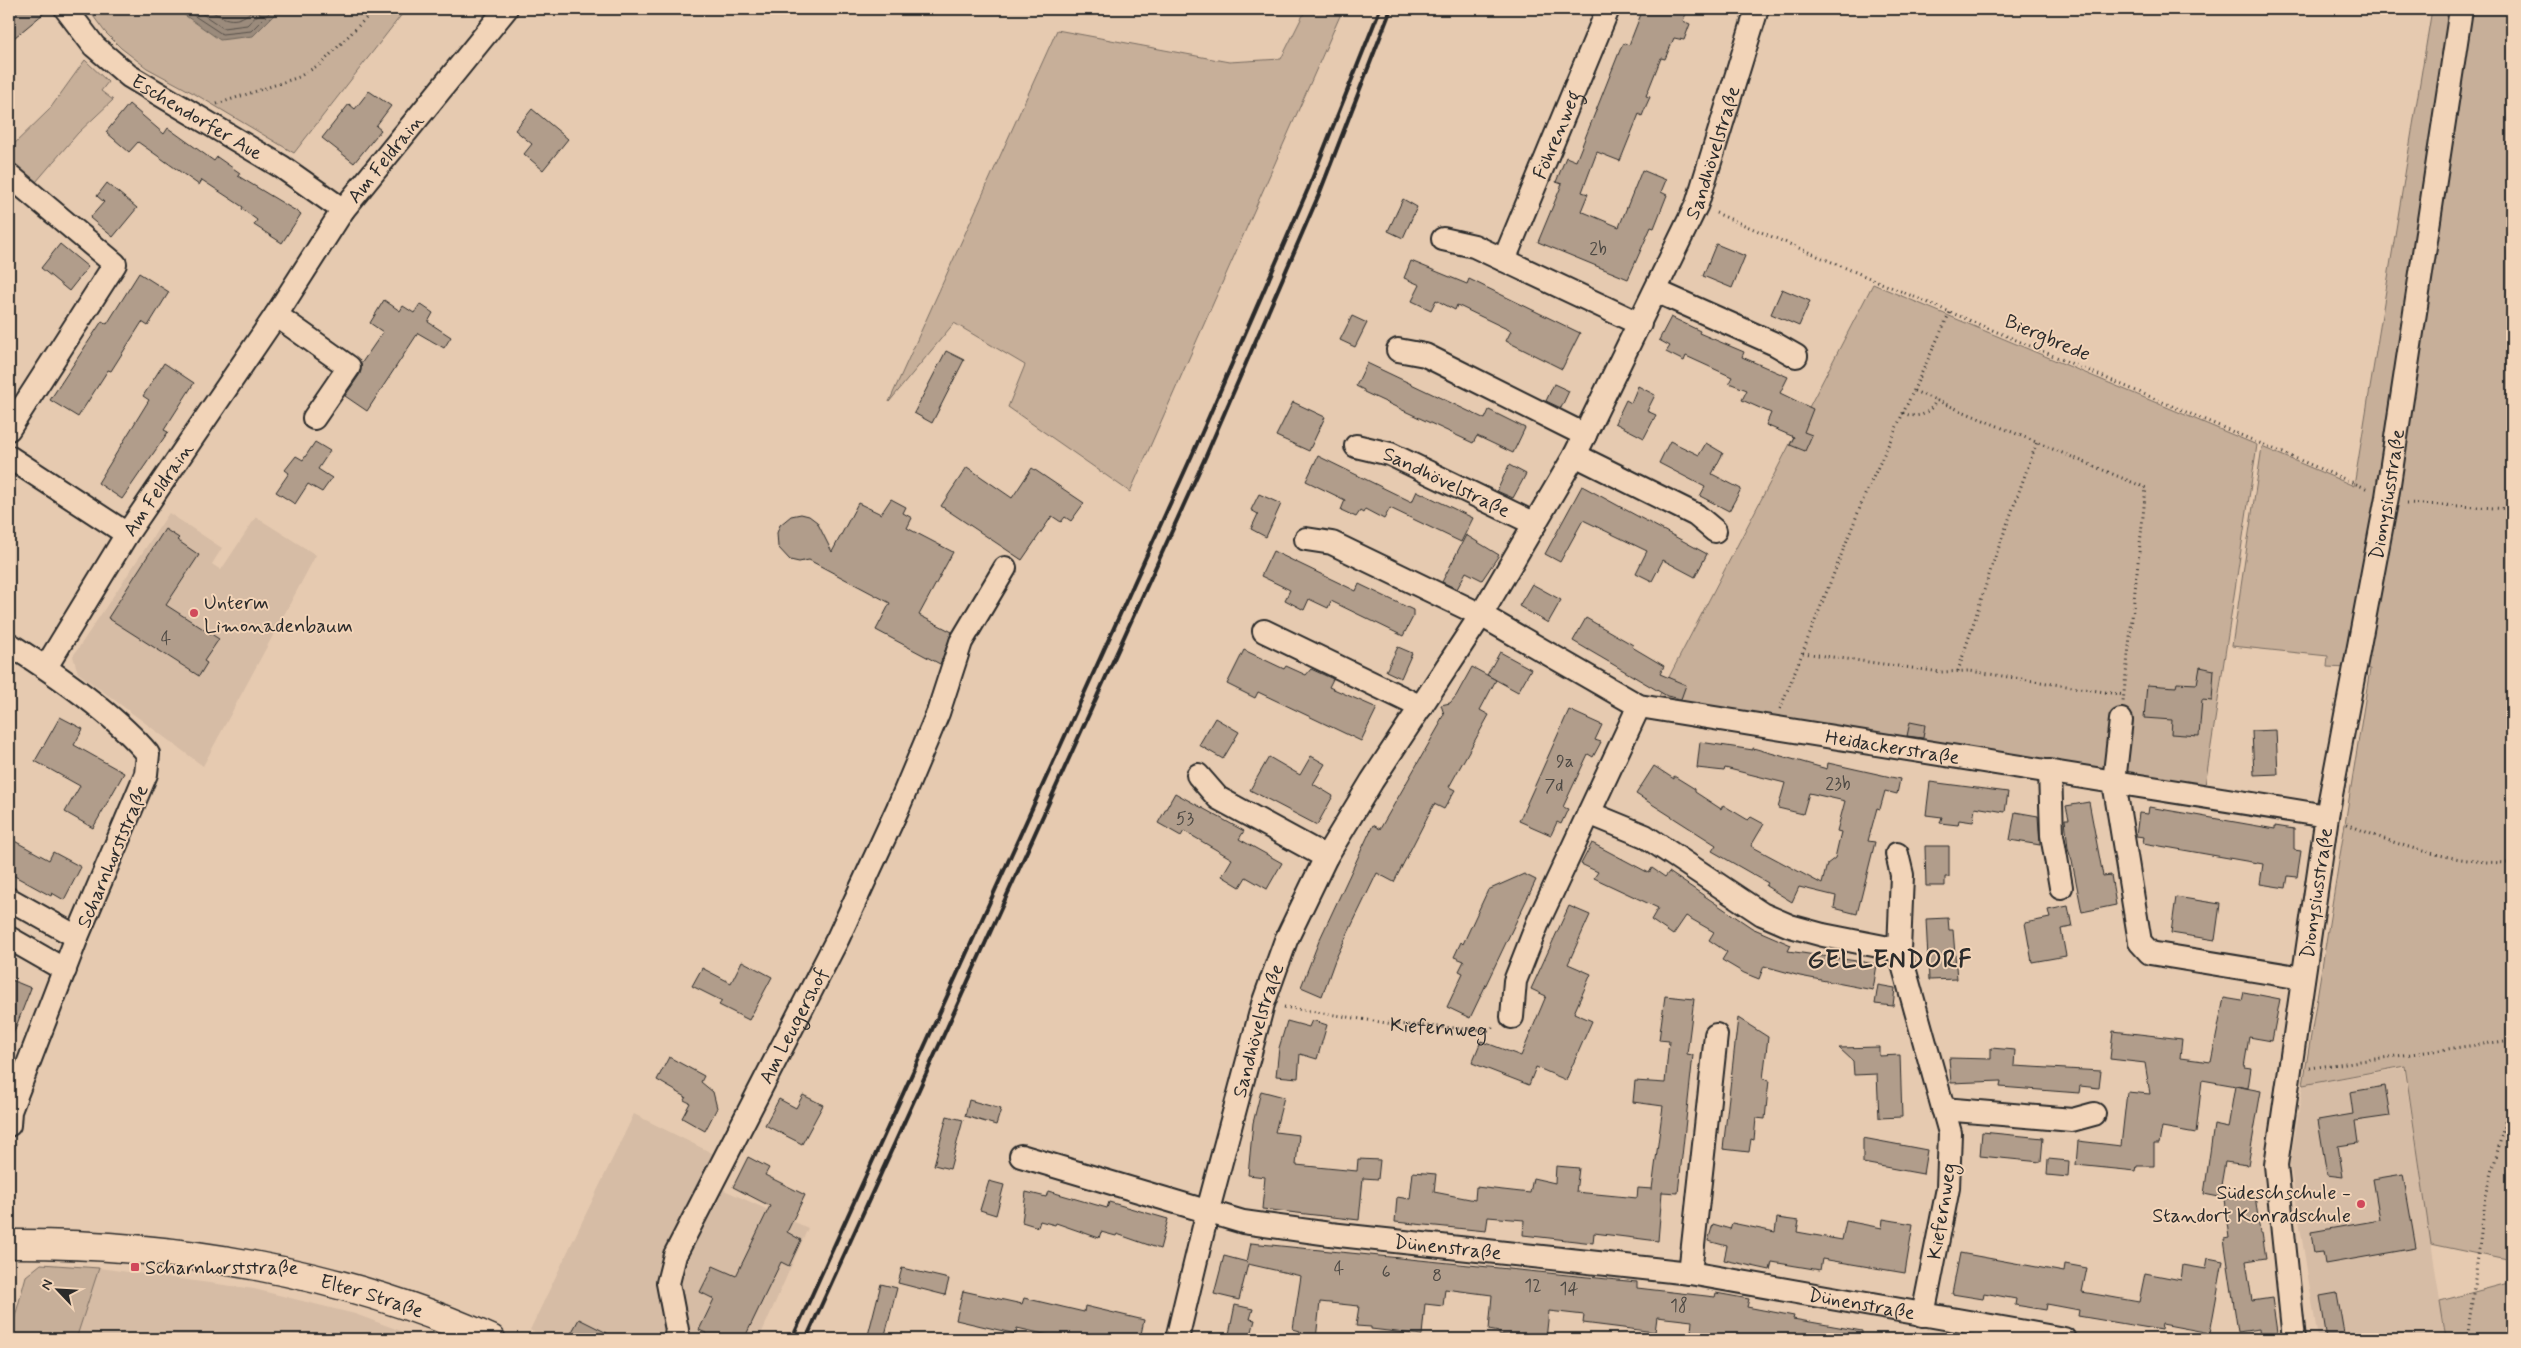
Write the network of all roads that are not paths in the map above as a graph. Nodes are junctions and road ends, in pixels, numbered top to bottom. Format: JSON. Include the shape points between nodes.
{"nodes":[{"id":1,"x":66,"y":9,"type":"edge"},
{"id":2,"x":506,"y":9,"type":"edge"},
{"id":3,"x":1608,"y":9,"type":"edge"},
{"id":4,"x":1757,"y":9,"type":"edge"},
{"id":5,"x":2461,"y":9,"type":"edge"},
{"id":6,"x":9,"y":175,"type":"edge"},
{"id":7,"x":343,"y":210,"type":"junction"},
{"id":8,"x":1443,"y":238,"type":"dead end"},
{"id":9,"x":1504,"y":260,"type":"junction"},
{"id":10,"x":1656,"y":291,"type":"junction"},
{"id":11,"x":276,"y":315,"type":"junction"},
{"id":12,"x":1640,"y":324,"type":"junction"},
{"id":13,"x":1398,"y":350,"type":"dead end"},
{"id":14,"x":1796,"y":356,"type":"dead end"},
{"id":15,"x":314,"y":418,"type":"dead end"},
{"id":16,"x":9,"y":429,"type":"edge"},
{"id":17,"x":1585,"y":435,"type":"junction"},
{"id":18,"x":1356,"y":446,"type":"dead end"},
{"id":19,"x":1575,"y":455,"type":"junction"},
{"id":20,"x":9,"y":457,"type":"edge"},
{"id":21,"x":1535,"y":524,"type":"junction"},
{"id":22,"x":1715,"y":531,"type":"dead end"},
{"id":23,"x":127,"y":534,"type":"junction"},
{"id":24,"x":1306,"y":539,"type":"dead end"},
{"id":25,"x":1005,"y":568,"type":"dead end"},
{"id":26,"x":1481,"y":615,"type":"junction"},
{"id":27,"x":1264,"y":631,"type":"dead end"},
{"id":28,"x":9,"y":644,"type":"edge"},
{"id":29,"x":46,"y":667,"type":"junction"},
{"id":30,"x":1639,"y":706,"type":"junction"},
{"id":31,"x":1421,"y":707,"type":"junction"},
{"id":32,"x":2121,"y":720,"type":"road end"},
{"id":33,"x":2050,"y":772,"type":"junction"},
{"id":34,"x":1198,"y":775,"type":"dead end"},
{"id":35,"x":2114,"y":782,"type":"junction"},
{"id":36,"x":1589,"y":813,"type":"junction"},
{"id":37,"x":2327,"y":816,"type":"junction"},
{"id":38,"x":1897,"y":854,"type":"dead end"},
{"id":39,"x":1326,"y":857,"type":"junction"},
{"id":40,"x":2061,"y":887,"type":"dead end"},
{"id":41,"x":9,"y":899,"type":"edge"},
{"id":42,"x":77,"y":937,"type":"junction"},
{"id":43,"x":9,"y":938,"type":"edge"},
{"id":44,"x":1899,"y":950,"type":"junction"},
{"id":45,"x":65,"y":970,"type":"junction"},
{"id":46,"x":2303,"y":978,"type":"junction"},
{"id":47,"x":1512,"y":1017,"type":"road end"},
{"id":48,"x":1716,"y":1035,"type":"dead end"},
{"id":49,"x":1943,"y":1108,"type":"junction"},
{"id":50,"x":2094,"y":1114,"type":"dead end"},
{"id":51,"x":9,"y":1124,"type":"edge"},
{"id":52,"x":1022,"y":1156,"type":"dead end"},
{"id":53,"x":1208,"y":1210,"type":"junction"},
{"id":54,"x":9,"y":1244,"type":"edge"},
{"id":55,"x":1690,"y":1273,"type":"junction"},
{"id":56,"x":1923,"y":1314,"type":"junction"},
{"id":57,"x":491,"y":1339,"type":"edge"},
{"id":58,"x":675,"y":1339,"type":"edge"},
{"id":59,"x":1177,"y":1339,"type":"edge"},
{"id":60,"x":2064,"y":1339,"type":"edge"},
{"id":61,"x":2294,"y":1339,"type":"edge"}],
"edges":[{"from":1,"to":7,"type":"street","name":"Eschendorfer Aue","via":[[94,46],[129,76],[282,167]]},
{"from":2,"to":7,"type":"street","name":"Am Feldrain"},
{"from":3,"to":9,"type":"street","name":"Föhrenweg"},
{"from":4,"to":10,"type":"street","name":"Sandhövelstraße","via":[[1697,204]]},
{"from":5,"to":37,"type":"street","name":"Dionysiusstraße","via":[[2387,497]]},
{"from":6,"to":16,"type":"street","via":[[115,264]]},
{"from":7,"to":11,"type":"street","name":"Am Feldrain"},
{"from":8,"to":9,"type":"street","via":[[1474,246]]},
{"from":9,"to":12,"type":"street"},
{"from":10,"to":12,"type":"street","name":"Sandhövelstraße"},
{"from":10,"to":14,"type":"street"},
{"from":11,"to":15,"type":"street","via":[[349,367]]},
{"from":11,"to":23,"type":"street","name":"Am Feldrain"},
{"from":12,"to":17,"type":"street","name":"Sandhövelstraße"},
{"from":13,"to":17,"type":"street","via":[[1424,355]]},
{"from":17,"to":19,"type":"street","name":"Sandhövelstraße"},
{"from":18,"to":21,"type":"street","name":"Sandhövelstraße","via":[[1390,454]]},
{"from":19,"to":21,"type":"street","name":"Sandhövelstraße"},
{"from":19,"to":22,"type":"street","via":[[1696,515]]},
{"from":20,"to":23,"type":"street"},
{"from":21,"to":26,"type":"street","name":"Sandhövelstraße"},
{"from":23,"to":29,"type":"street","name":"Am Feldrain"},
{"from":24,"to":26,"type":"street","via":[[1332,543]]},
{"from":25,"to":58,"type":"street","name":"Am Leugershof","via":[[961,642],[938,713],[838,938],[675,1255],[668,1283],[677,1330]]},
{"from":26,"to":30,"type":"street","name":"Heidackerstraße"},
{"from":26,"to":31,"type":"street","name":"Sandhövelstraße"},
{"from":27,"to":31,"type":"street"},
{"from":28,"to":29,"type":"street"},
{"from":29,"to":42,"type":"street","name":"Scharnhorststraße","via":[[134,736],[148,754],[146,774]]},
{"from":30,"to":33,"type":"street","name":"Heidackerstraße"},
{"from":30,"to":36,"type":"street","name":"Kiefernweg"},
{"from":31,"to":39,"type":"street","name":"Sandhövelstraße"},
{"from":32,"to":35,"type":"street","name":"Dionysiusstraße"},
{"from":33,"to":35,"type":"street","name":"Heidackerstraße"},
{"from":33,"to":40,"type":"street","via":[[2052,835]]},
{"from":34,"to":39,"type":"street","via":[[1218,798]]},
{"from":35,"to":37,"type":"street","name":"Heidackerstraße"},
{"from":35,"to":46,"type":"street","name":"Dionysiusstraße","via":[[2140,942],[2150,953]]},
{"from":36,"to":44,"type":"street","via":[[1645,836],[1762,914],[1823,935]]},
{"from":36,"to":47,"type":"street","name":"Kiefernweg","via":[[1514,981]]},
{"from":37,"to":46,"type":"street","name":"Dionysiusstraße"},
{"from":38,"to":44,"type":"street","name":"Kiefernweg","via":[[1902,875]]},
{"from":39,"to":53,"type":"street","name":"Sandhövelstraße","via":[[1286,940],[1263,1004]]},
{"from":41,"to":42,"type":"street"},
{"from":42,"to":45,"type":"street","name":"Scharnhorststraße"},
{"from":43,"to":45,"type":"street"},
{"from":44,"to":49,"type":"street","name":"Kiefernweg"},
{"from":45,"to":51,"type":"street","name":"Scharnhorststraße","via":[[10,1111]]},
{"from":46,"to":61,"type":"street","name":"Dionysiusstraße","via":[[2276,1165]]},
{"from":48,"to":55,"type":"street"},
{"from":49,"to":50,"type":"street","via":[[2072,1120]]},
{"from":49,"to":56,"type":"street","name":"Kiefernweg","via":[[1950,1132],[1948,1188]]},
{"from":52,"to":53,"type":"street"},
{"from":53,"to":55,"type":"street","name":"Dünenstraße","via":[[1243,1222],[1330,1234]]},
{"from":53,"to":59,"type":"street","name":"Sandhövelstraße"},
{"from":54,"to":57,"type":"main road","name":"Elter Straße","via":[[77,1244],[139,1249],[257,1266],[376,1297]]},
{"from":55,"to":56,"type":"street","name":"Dünenstraße"},
{"from":56,"to":60,"type":"street","name":"Dünenstraße"}]}
